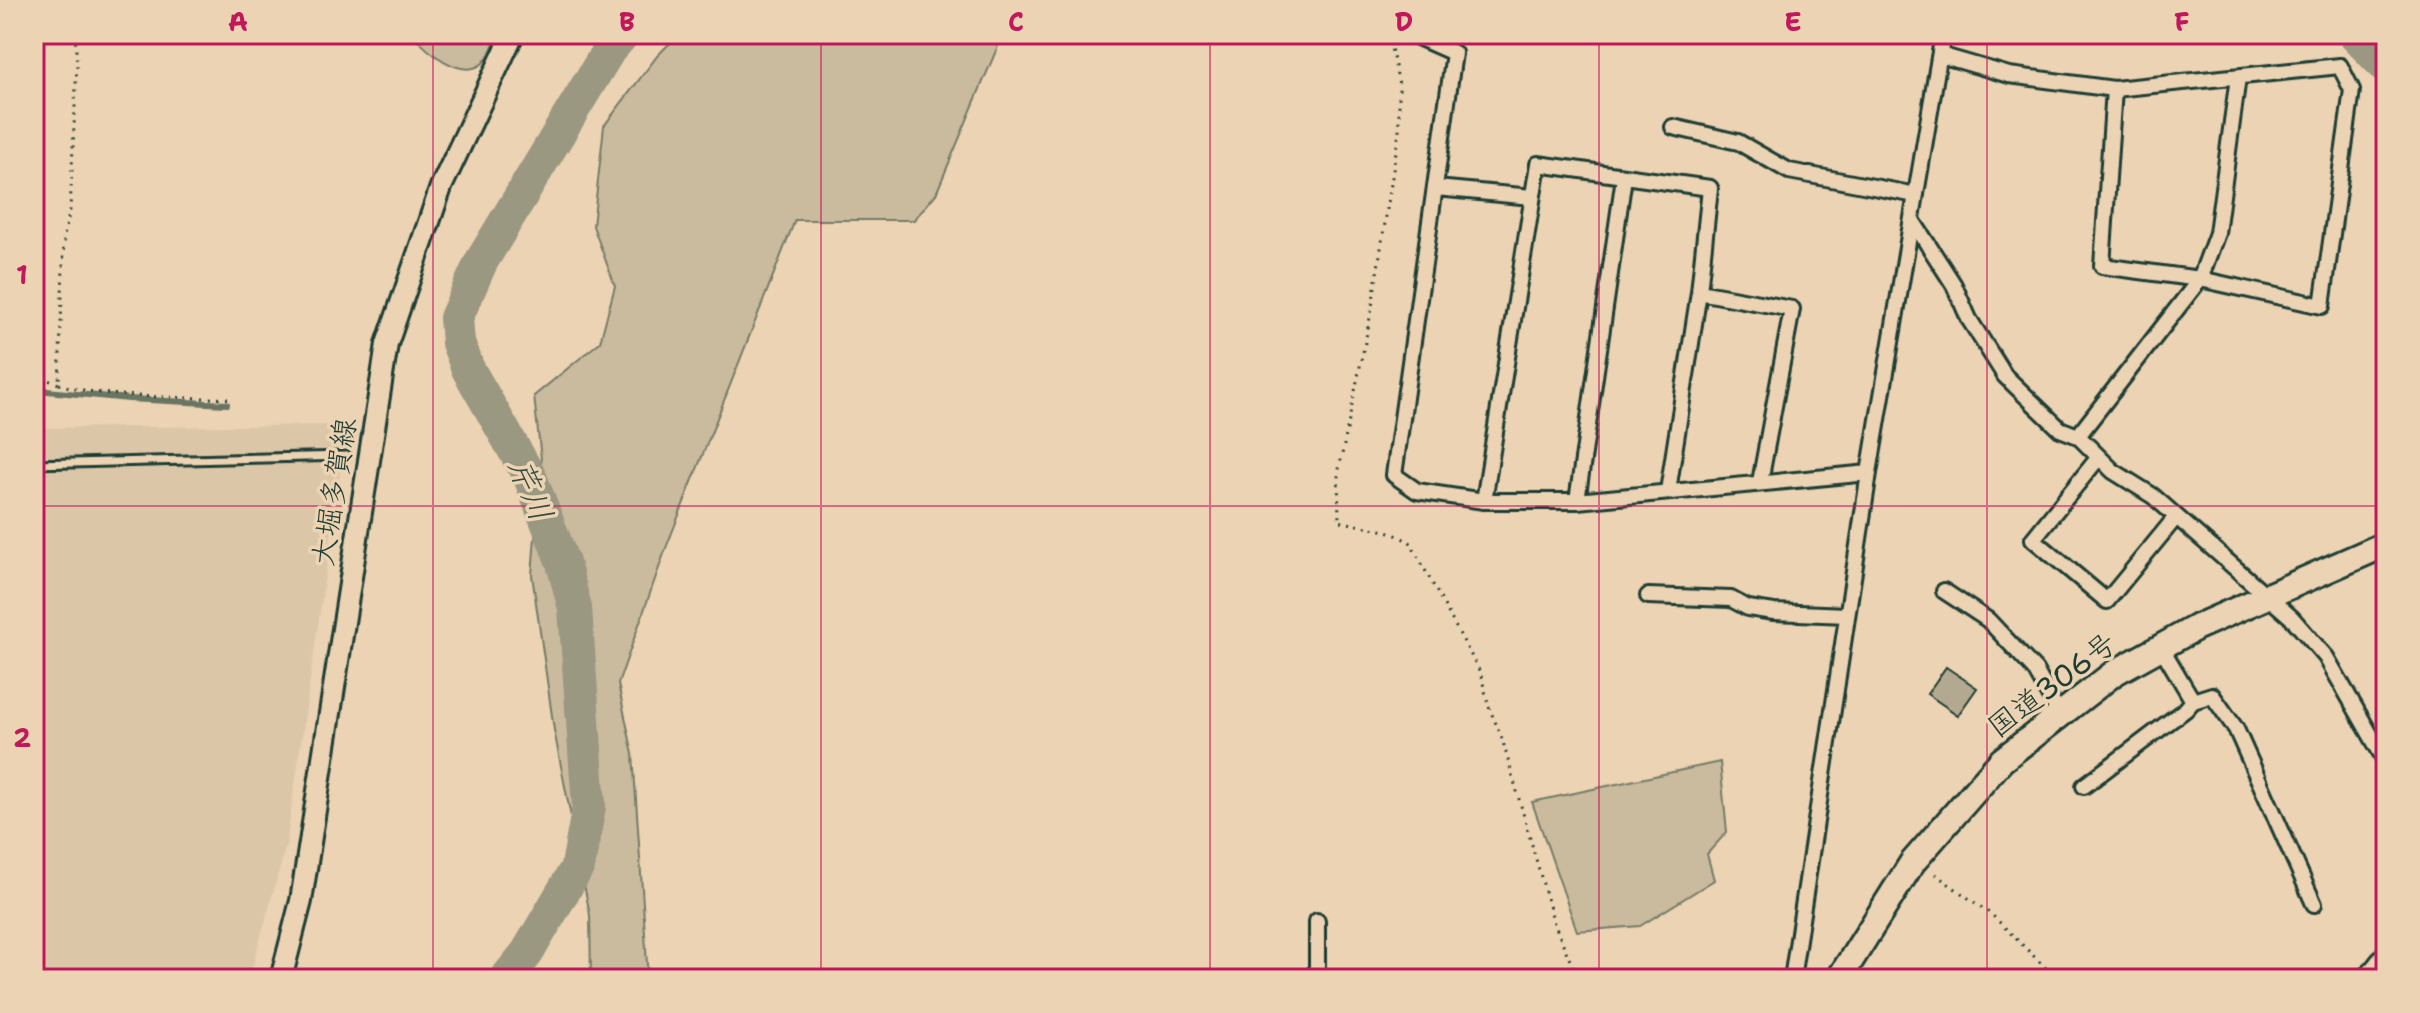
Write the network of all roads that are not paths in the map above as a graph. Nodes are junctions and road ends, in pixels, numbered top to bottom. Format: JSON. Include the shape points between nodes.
{"nodes":[{"id":1,"x":513,"y":34,"type":"edge"},
{"id":2,"x":1411,"y":34,"type":"edge"},
{"id":3,"x":1943,"y":34,"type":"edge"},
{"id":4,"x":1940,"y":55,"type":"junction"},
{"id":5,"x":2238,"y":77,"type":"junction"},
{"id":6,"x":2114,"y":89,"type":"junction"},
{"id":7,"x":1673,"y":127,"type":"dead end"},
{"id":8,"x":1624,"y":177,"type":"junction"},
{"id":9,"x":1436,"y":188,"type":"junction"},
{"id":10,"x":1916,"y":195,"type":"junction"},
{"id":11,"x":1532,"y":197,"type":"junction"},
{"id":12,"x":1912,"y":220,"type":"junction"},
{"id":13,"x":2200,"y":279,"type":"junction"},
{"id":14,"x":1699,"y":292,"type":"junction"},
{"id":15,"x":2078,"y":436,"type":"junction"},
{"id":16,"x":347,"y":456,"type":"dead end"},
{"id":17,"x":2099,"y":457,"type":"junction"},
{"id":18,"x":34,"y":464,"type":"edge"},
{"id":19,"x":1869,"y":473,"type":"junction"},
{"id":20,"x":1760,"y":482,"type":"junction"},
{"id":21,"x":1668,"y":491,"type":"junction"},
{"id":22,"x":1484,"y":501,"type":"junction"},
{"id":23,"x":1577,"y":501,"type":"junction"},
{"id":24,"x":2176,"y":517,"type":"junction"},
{"id":25,"x":2386,"y":544,"type":"edge"},
{"id":26,"x":1944,"y":591,"type":"dead end"},
{"id":27,"x":1648,"y":596,"type":"dead end"},
{"id":28,"x":2266,"y":596,"type":"junction"},
{"id":29,"x":1847,"y":615,"type":"junction"},
{"id":30,"x":2161,"y":647,"type":"junction"},
{"id":31,"x":2193,"y":701,"type":"junction"},
{"id":32,"x":2060,"y":715,"type":"junction"},
{"id":33,"x":2386,"y":762,"type":"edge"},
{"id":34,"x":2084,"y":786,"type":"dead end"},
{"id":35,"x":2314,"y":904,"type":"dead end"},
{"id":36,"x":1317,"y":921,"type":"dead end"},
{"id":37,"x":2386,"y":951,"type":"edge"},
{"id":38,"x":281,"y":979,"type":"edge"},
{"id":39,"x":1317,"y":979,"type":"edge"},
{"id":40,"x":1792,"y":979,"type":"edge"},
{"id":41,"x":1839,"y":979,"type":"edge"},
{"id":42,"x":2362,"y":979,"type":"edge"}],
"edges":[{"from":1,"to":38,"type":"main road","name":"大堀多賀線","via":[[441,187],[387,344],[301,901]]},
{"from":2,"to":9,"type":"street","via":[[1454,53]]},
{"from":3,"to":4,"type":"street"},
{"from":4,"to":6,"type":"street","via":[[2009,75]]},
{"from":4,"to":10,"type":"street"},
{"from":5,"to":6,"type":"street"},
{"from":5,"to":13,"type":"street","via":[[2217,233]]},
{"from":5,"to":13,"type":"street","via":[[2340,66],[2352,90],[2322,306]]},
{"from":6,"to":13,"type":"street","via":[[2102,266]]},
{"from":7,"to":10,"type":"street","via":[[1738,142],[1789,171]]},
{"from":8,"to":11,"type":"street","via":[[1538,164]]},
{"from":8,"to":14,"type":"street","via":[[1710,188]]},
{"from":8,"to":23,"type":"street"},
{"from":9,"to":11,"type":"street"},
{"from":9,"to":22,"type":"street","via":[[1394,475],[1417,491]]},
{"from":10,"to":12,"type":"street"},
{"from":11,"to":22,"type":"street"},
{"from":12,"to":15,"type":"street","via":[[2005,376],[2060,429]]},
{"from":12,"to":19,"type":"street"},
{"from":13,"to":15,"type":"street"},
{"from":14,"to":20,"type":"street","via":[[1792,309]]},
{"from":14,"to":21,"type":"street"},
{"from":15,"to":17,"type":"street"},
{"from":16,"to":18,"type":"lane"},
{"from":17,"to":24,"type":"street"},
{"from":17,"to":24,"type":"street","via":[[2033,539],[2107,601]]},
{"from":19,"to":20,"type":"street"},
{"from":19,"to":29,"type":"street"},
{"from":20,"to":21,"type":"street"},
{"from":21,"to":23,"type":"street"},
{"from":22,"to":23,"type":"street"},
{"from":24,"to":28,"type":"street"},
{"from":25,"to":28,"type":"highway","name":"国道306号"},
{"from":26,"to":32,"type":"street","via":[[1988,620],[2035,670]]},
{"from":27,"to":29,"type":"street","via":[[1731,599],[1774,612]]},
{"from":28,"to":30,"type":"highway","name":"国道306号"},
{"from":28,"to":33,"type":"street","via":[[2326,657]]},
{"from":29,"to":40,"type":"street"},
{"from":30,"to":31,"type":"street"},
{"from":30,"to":32,"type":"highway","name":"国道306号","via":[[2114,673]]},
{"from":31,"to":34,"type":"street"},
{"from":31,"to":35,"type":"street","via":[[2212,695],[2236,729]]},
{"from":32,"to":41,"type":"highway","name":"国道306号","via":[[2002,760],[1912,863]]},
{"from":36,"to":39,"type":"street"},
{"from":37,"to":42,"type":"street"}]}
